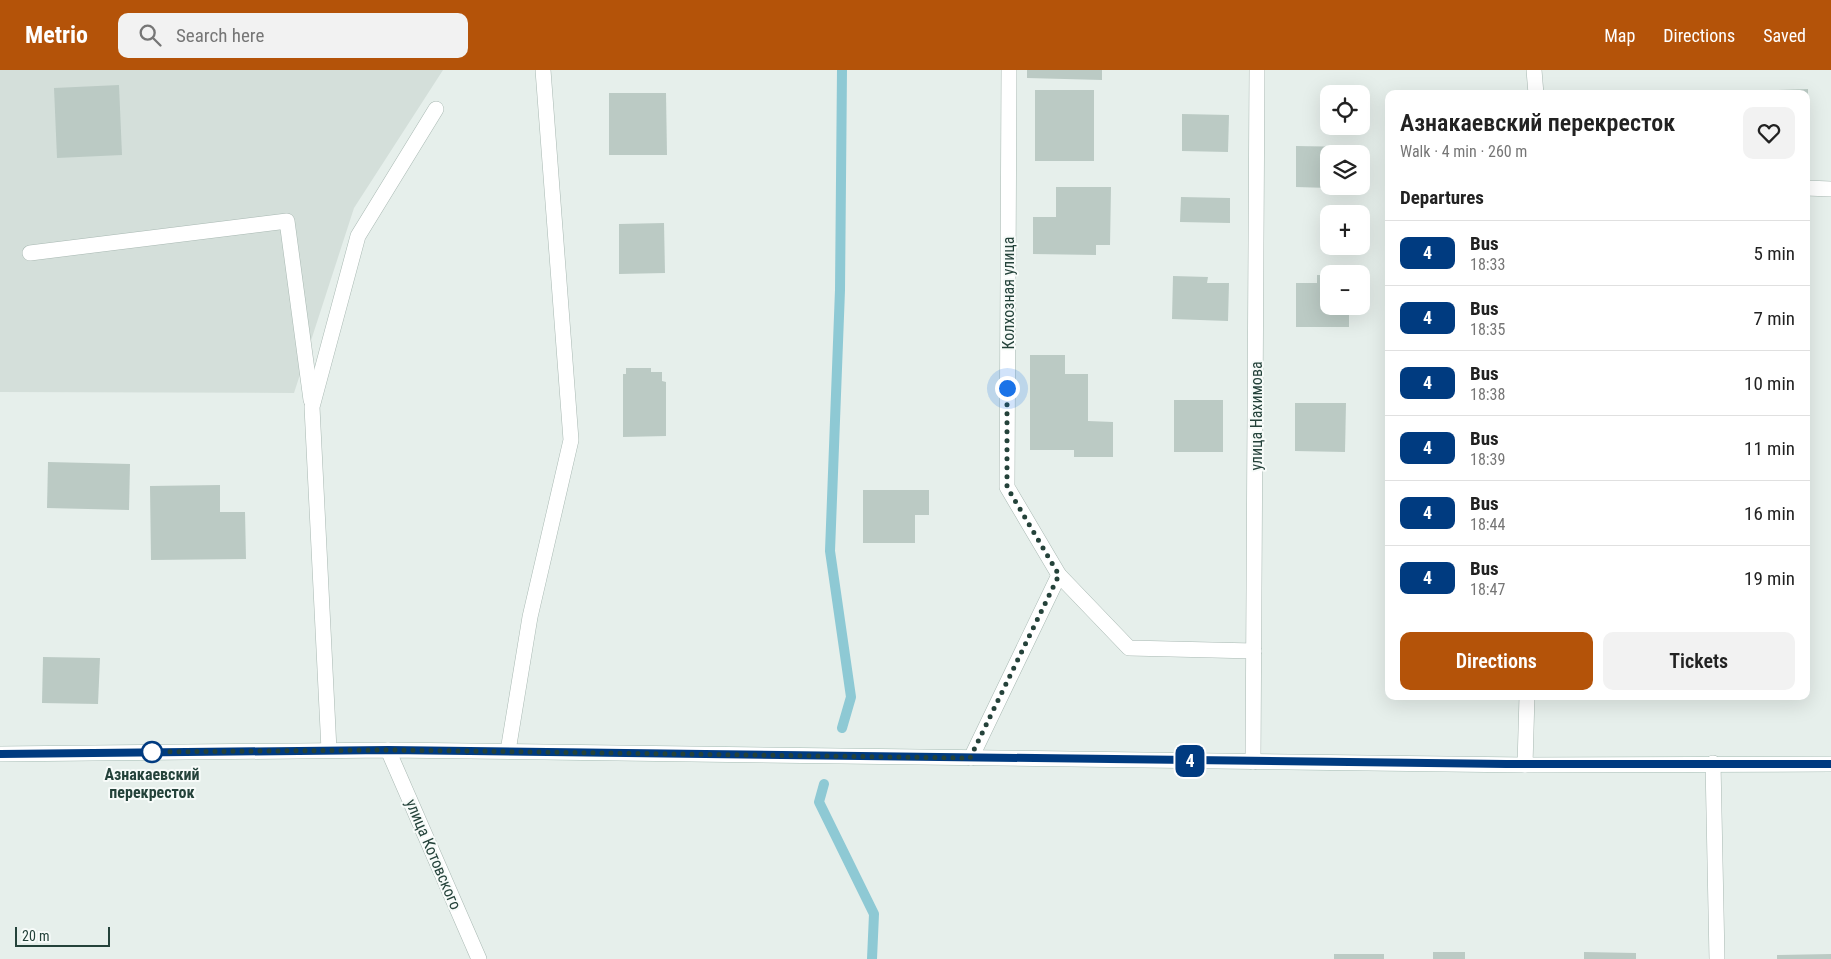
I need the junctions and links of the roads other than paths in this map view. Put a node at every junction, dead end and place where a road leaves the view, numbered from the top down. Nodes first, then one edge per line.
1 (543, 70) edge
2 (1009, 70) edge
3 (1258, 70) edge
4 (1534, 70) edge
5 (1536, 90) edge
6 (436, 109) dead end
7 (1810, 188) edge
8 (1831, 189) edge
9 (30, 253) dead end
10 (312, 407) junction
11 (1059, 575) junction
12 (1254, 651) junction
13 (1527, 700) edge
14 (329, 750) junction
15 (388, 750) junction
16 (508, 751) junction
17 (0, 754) edge
18 (970, 758) junction
19 (1253, 762) junction
20 (1713, 763) junction
21 (1831, 764) edge
22 (1525, 765) junction
23 (479, 959) edge
24 (1717, 959) edge

1 - 16 street
2 - 11 street, Колхозная улица
3 - 12 street, улица Нахимова
4 - 5 street
6 - 10 street
7 - 8 street
9 - 10 street
10 - 14 street
11 - 12 street, Колхозная улица
11 - 18 street
12 - 19 street, улица Нахимова
13 - 22 street
14 - 15 street
14 - 17 street
15 - 16 street
15 - 23 street, улица Котовского
16 - 18 street
18 - 19 street
19 - 22 street
20 - 21 street
20 - 22 street
20 - 24 street

